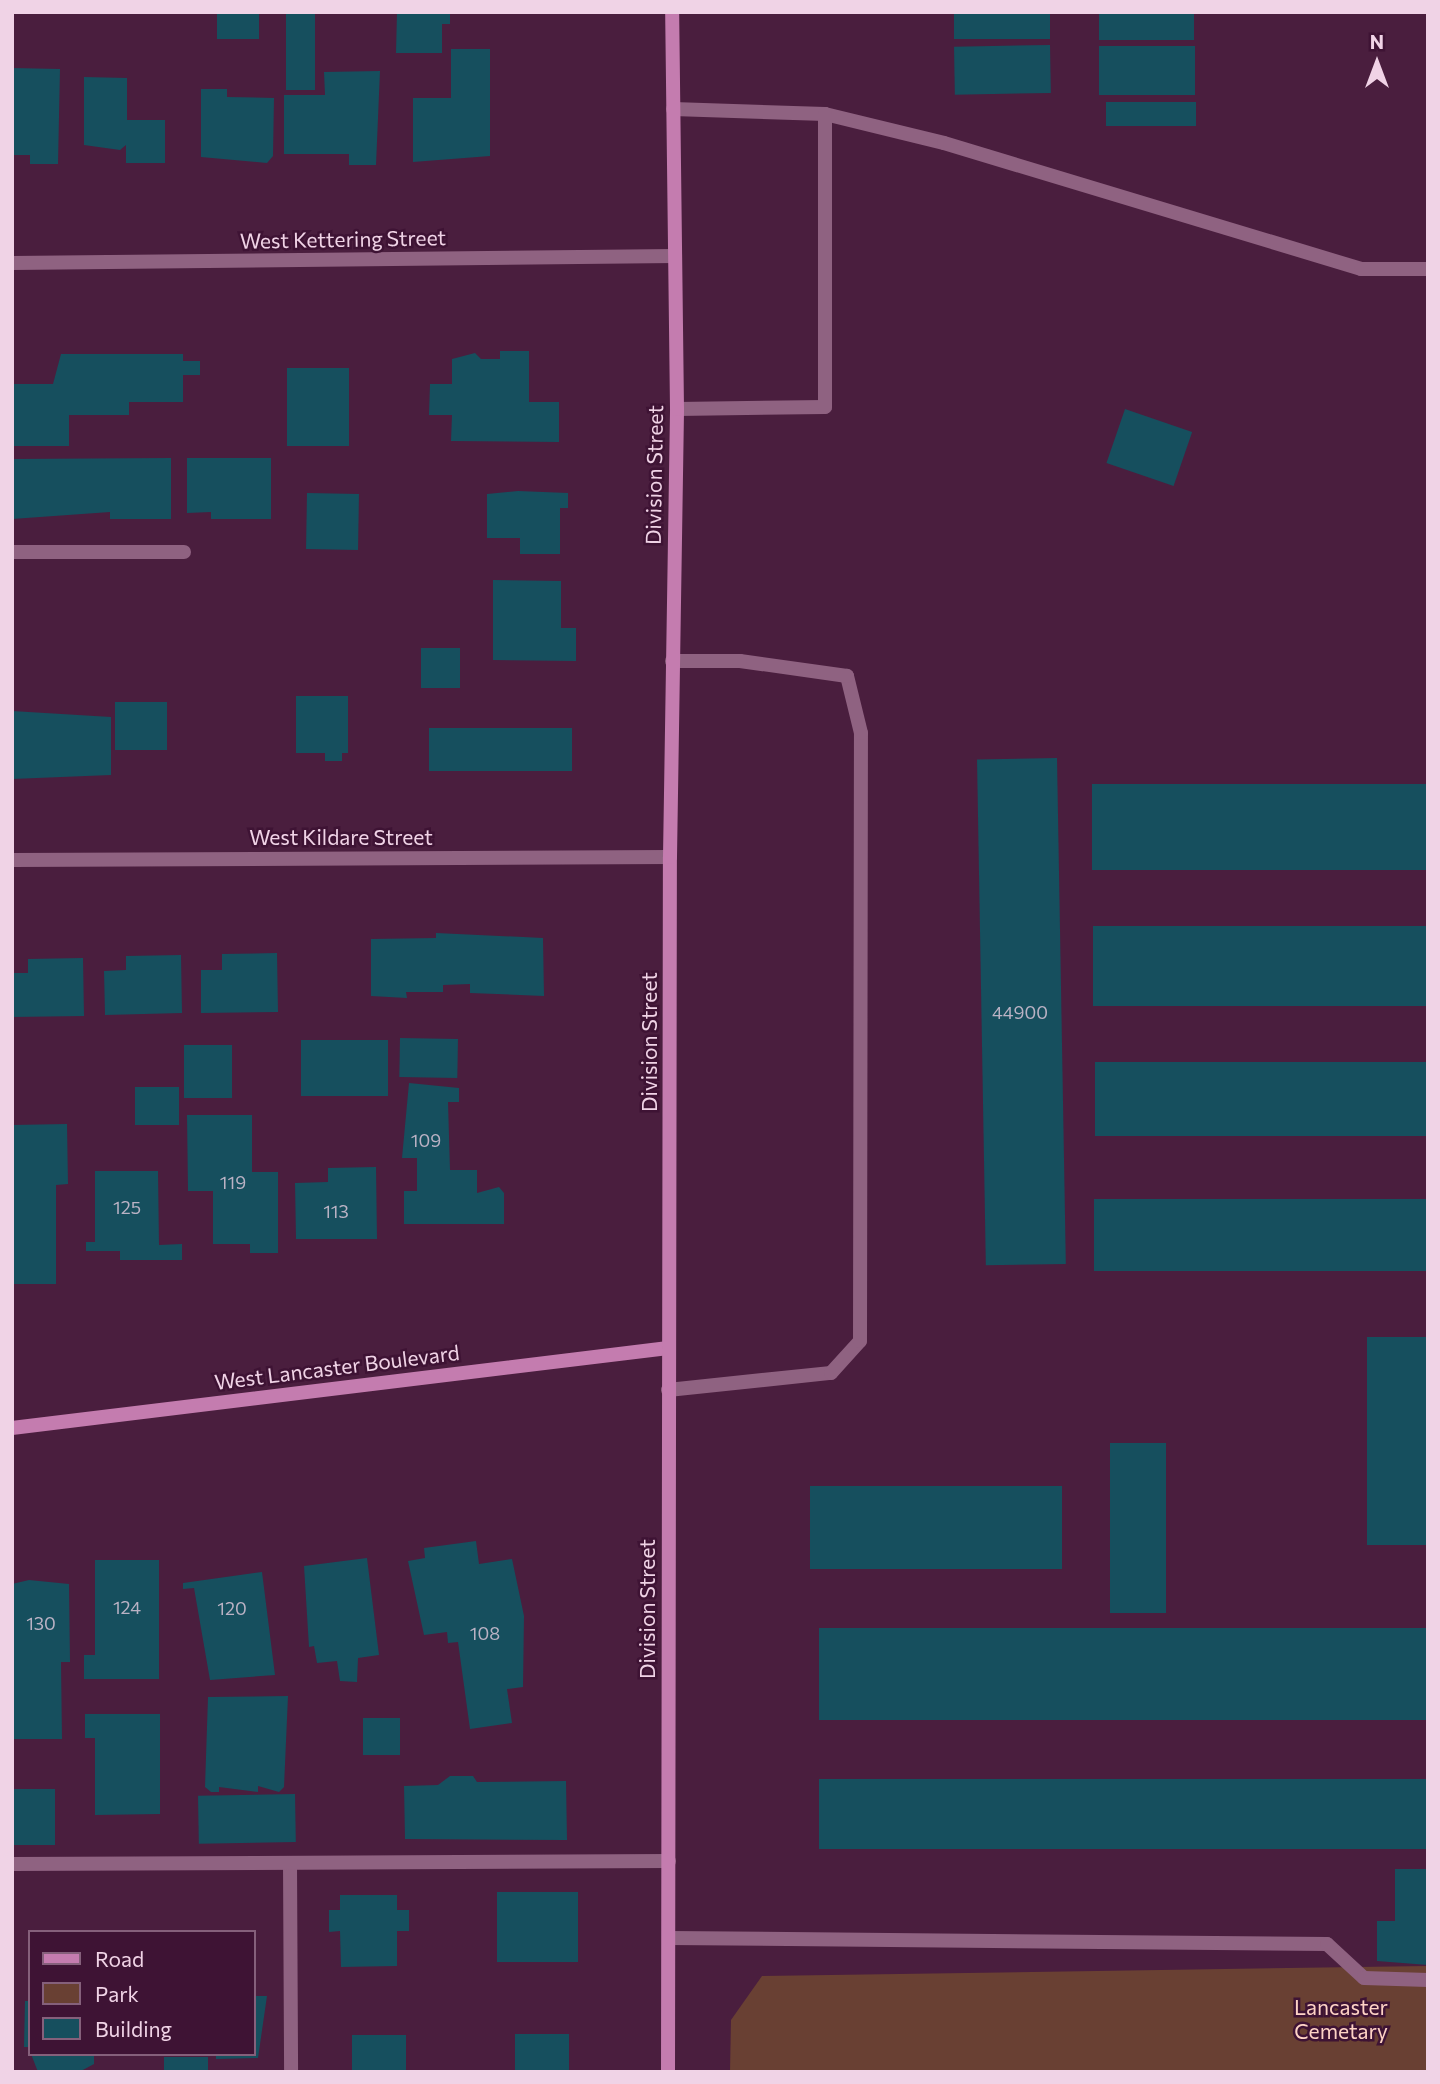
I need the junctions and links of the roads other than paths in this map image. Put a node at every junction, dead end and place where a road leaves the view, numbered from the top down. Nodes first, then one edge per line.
1 (672, 12) edge
2 (673, 109) junction
3 (825, 114) junction
4 (675, 256) junction
5 (12, 263) edge
6 (1428, 269) edge
7 (677, 409) junction
8 (12, 552) edge
9 (184, 552) dead end
10 (671, 661) junction
11 (670, 857) junction
12 (12, 860) edge
13 (668, 1348) junction
14 (668, 1390) junction
15 (12, 1428) edge
16 (668, 1861) junction
17 (290, 1863) junction
18 (12, 1864) edge
19 (669, 1938) junction
20 (1428, 1980) edge
21 (291, 2072) edge
22 (668, 2072) edge

1 - 2 main road, Division Street
2 - 3 street
2 - 4 main road, Division Street
3 - 6 street
3 - 7 street
4 - 5 street, West Kettering Street
4 - 7 main road, Division Street
7 - 10 main road, Division Street
8 - 9 street
10 - 11 main road, Division Street
10 - 14 street
11 - 12 street, West Kildare Street
11 - 13 main road, Division Street
13 - 14 main road, Division Street
13 - 15 main road, West Lancaster Boulevard
14 - 16 main road, Division Street
16 - 17 street
16 - 19 main road, Division Street
17 - 18 street
17 - 21 street
19 - 20 street
19 - 22 main road, Division Street

